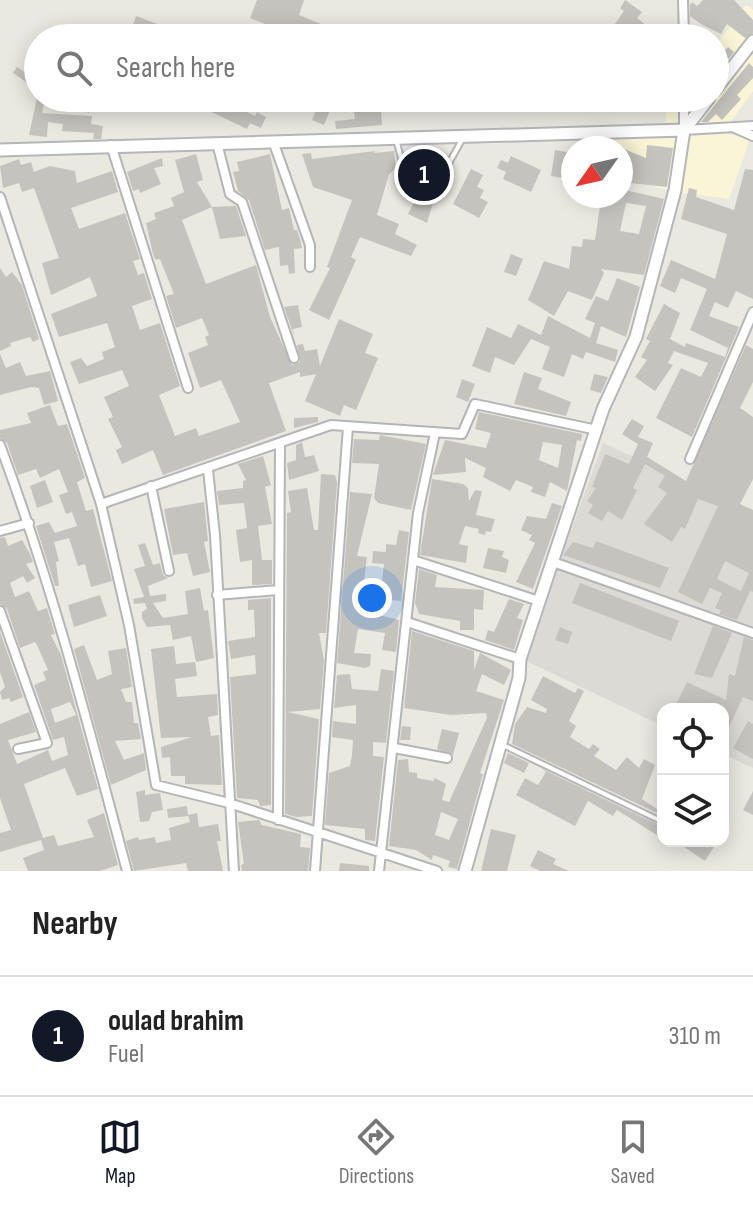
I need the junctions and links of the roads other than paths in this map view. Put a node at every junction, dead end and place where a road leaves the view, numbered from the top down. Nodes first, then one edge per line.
1 (683, 0) edge
2 (684, 24) edge
3 (753, 41) edge
4 (729, 72) edge
5 (684, 112) edge
6 (698, 112) edge
7 (753, 126) edge
8 (732, 127) junction
9 (684, 130) junction
10 (464, 135) junction
11 (753, 136) edge
12 (396, 137) junction
13 (273, 141) junction
14 (217, 143) junction
15 (111, 144) junction
16 (0, 150) edge
17 (0, 197) edge
18 (310, 267) dead end
19 (753, 312) edge
20 (294, 358) dead end
21 (188, 388) dead end
22 (348, 427) junction
23 (597, 430) junction
24 (435, 433) junction
25 (280, 443) junction
26 (0, 445) edge
27 (690, 459) dead end
28 (208, 470) junction
29 (151, 486) junction
30 (101, 504) junction
31 (29, 523) junction
32 (0, 531) edge
33 (413, 560) junction
34 (553, 562) junction
35 (169, 571) dead end
36 (279, 590) junction
37 (217, 595) junction
38 (539, 601) junction
39 (0, 611) edge
40 (407, 622) junction
41 (753, 633) edge
42 (520, 659) junction
43 (499, 743) junction
44 (394, 748) junction
45 (18, 749) dead end
46 (447, 758) dead end
47 (229, 803) junction
48 (657, 819) edge
49 (278, 820) junction
50 (318, 834) junction
51 (382, 852) junction
52 (127, 871) edge
53 (234, 871) edge
54 (315, 871) edge
55 (379, 871) edge
56 (437, 871) edge
57 (465, 871) edge

1 - 2 street
3 - 4 main road
5 - 9 street
6 - 9 main road
7 - 8 street
8 - 9 street
8 - 11 street
9 - 10 main road
9 - 23 main road
10 - 12 main road
10 - 12 lane
12 - 13 main road
13 - 14 main road
13 - 18 street
14 - 15 main road
14 - 20 street
15 - 16 main road
15 - 21 street
17 - 30 street
19 - 27 street
22 - 24 street
22 - 25 street
22 - 50 street
23 - 24 street
23 - 34 main road
24 - 33 street
25 - 28 street
25 - 36 street
26 - 31 street
28 - 29 street
28 - 37 street
29 - 30 street
29 - 35 street
30 - 47 street
31 - 32 street
31 - 52 street
33 - 38 street
33 - 40 street
34 - 38 main road
34 - 41 street
36 - 37 street
36 - 49 street
37 - 47 street
38 - 42 main road
39 - 45 street
40 - 42 street
40 - 44 street
42 - 43 main road
43 - 48 lane
43 - 57 main road
44 - 46 street
44 - 51 street
47 - 49 street
47 - 53 street
49 - 50 street
50 - 51 street
50 - 54 street
51 - 55 street
51 - 56 street

